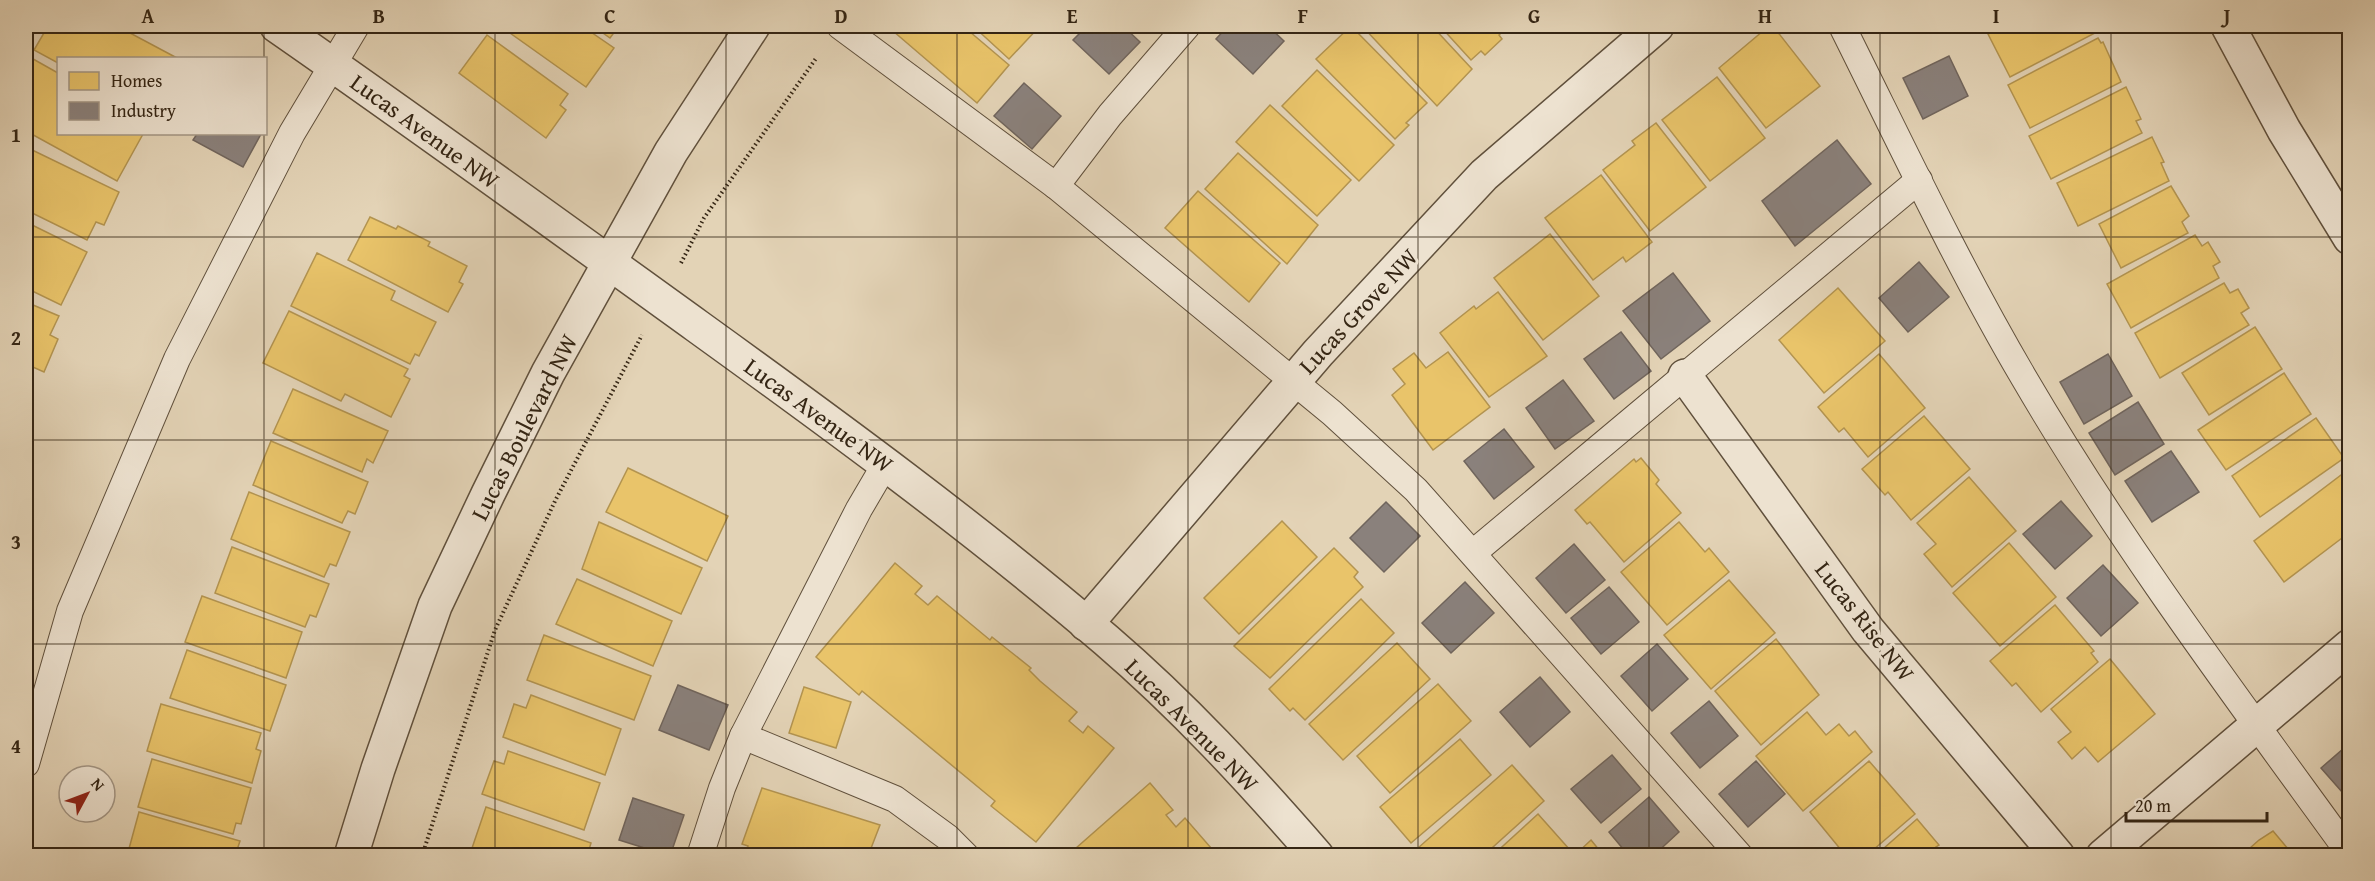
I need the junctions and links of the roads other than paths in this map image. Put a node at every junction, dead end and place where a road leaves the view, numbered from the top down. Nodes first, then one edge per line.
1 (277, 26) edge
2 (356, 26) edge
3 (753, 26) edge
4 (840, 26) edge
5 (1187, 26) edge
6 (1657, 26) edge
7 (1842, 26) edge
8 (2228, 26) edge
9 (333, 65) junction
10 (1919, 180) junction
11 (1056, 186) junction
12 (2349, 238) edge
13 (611, 264) junction
14 (1684, 376) junction
15 (1294, 381) junction
16 (886, 463) junction
17 (1473, 553) junction
18 (1086, 624) junction
19 (2349, 646) edge
20 (2257, 727) junction
21 (743, 736) junction
22 (26, 764) edge
23 (2349, 854) edge
24 (351, 855) edge
25 (700, 855) edge
26 (966, 855) edge
27 (1317, 855) edge
28 (1740, 855) edge
29 (2058, 855) edge
30 (2103, 855) edge

1 - 9 street, Lucas Avenue NW
2 - 9 lane
3 - 13 street, Lucas Boulevard NW
4 - 11 lane
5 - 11 lane
6 - 15 street, Lucas Grove NW
7 - 10 lane
8 - 12 street
9 - 13 street, Lucas Avenue NW
9 - 22 lane
10 - 14 lane
10 - 20 lane
11 - 15 lane
13 - 16 street, Lucas Avenue NW
13 - 24 street, Lucas Boulevard NW
14 - 17 lane
14 - 29 street, Lucas Rise NW
15 - 17 lane
15 - 18 street, Lucas Grove NW
16 - 18 street, Lucas Avenue NW
16 - 21 lane
17 - 28 lane
18 - 27 street, Lucas Avenue NW
19 - 20 street
20 - 23 lane
20 - 30 street
21 - 25 lane
21 - 26 lane

